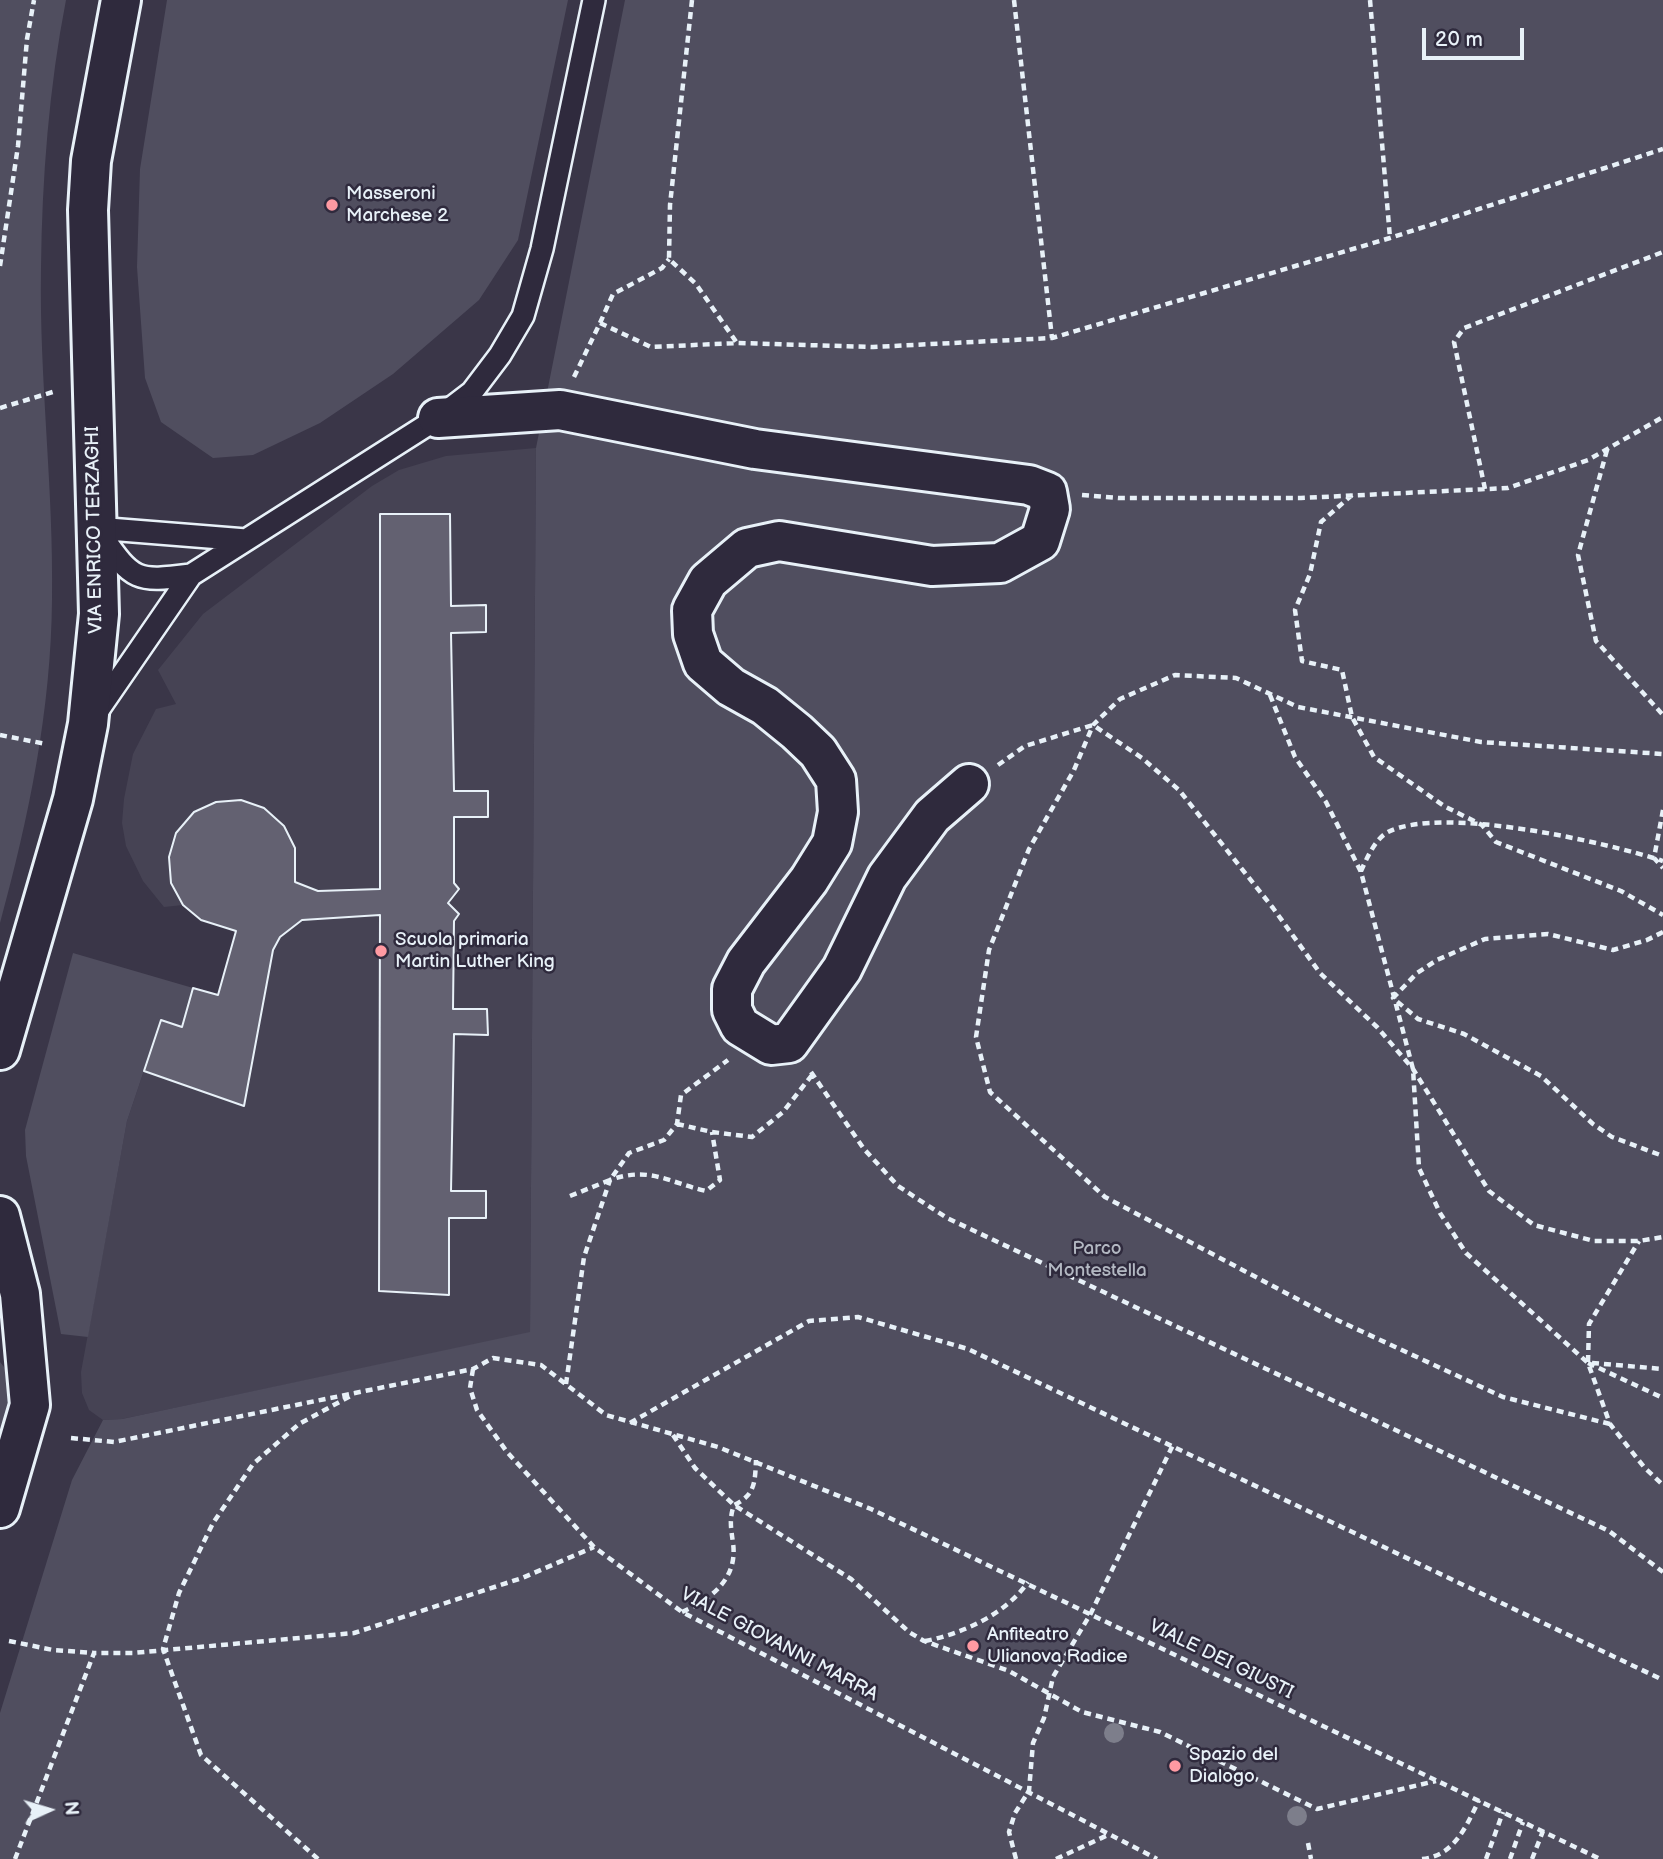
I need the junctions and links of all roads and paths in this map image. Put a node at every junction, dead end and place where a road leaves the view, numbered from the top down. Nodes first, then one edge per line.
1 (34, 0) edge
2 (121, 0) edge
3 (594, 0) edge
4 (692, 0) edge
5 (1014, 0) edge
6 (1370, 0) edge
7 (1663, 149) edge
8 (1391, 238) junction
9 (1663, 252) edge
10 (669, 259) junction
11 (0, 266) edge
12 (600, 323) junction
13 (1052, 338) junction
14 (738, 343) junction
15 (57, 391) dead end
16 (0, 408) edge
17 (560, 410) junction
18 (1663, 417) edge
19 (438, 418) junction
20 (1608, 449) junction
21 (1485, 489) junction
22 (1047, 492) junction
23 (1352, 495) junction
24 (96, 528) junction
25 (246, 540) junction
26 (191, 575) junction
27 (1270, 694) junction
28 (1663, 715) edge
29 (1352, 718) junction
30 (88, 724) junction
31 (1093, 725) junction
32 (0, 736) edge
33 (46, 744) dead end
34 (1663, 754) edge
35 (969, 784) joint
36 (1663, 810) edge
37 (1482, 825) junction
38 (1654, 858) junction
39 (1663, 861) edge
40 (1663, 869) edge
41 (1360, 872) junction
42 (1663, 915) edge
43 (1663, 932) edge
44 (1393, 998) junction
45 (740, 1026) junction
46 (0, 1050) edge
47 (1413, 1069) junction
48 (677, 1124) junction
49 (712, 1132) junction
50 (1663, 1156) edge
51 (610, 1180) junction
52 (570, 1196) dead end
53 (0, 1216) edge
54 (1663, 1237) edge
55 (1639, 1241) junction
56 (14, 1351) edge
57 (1588, 1363) junction
58 (472, 1369) junction
59 (1663, 1369) edge
60 (566, 1384) junction
61 (361, 1390) junction
62 (1663, 1398) edge
63 (629, 1423) junction
64 (1610, 1424) junction
65 (672, 1434) junction
66 (71, 1438) dead end
67 (1173, 1445) junction
68 (756, 1461) junction
69 (1663, 1485) edge
70 (734, 1505) junction
71 (0, 1508) edge
72 (594, 1547) junction
73 (1663, 1572) edge
74 (1028, 1582) junction
75 (682, 1612) junction
76 (1091, 1613) junction
77 (9, 1641) dead end
78 (924, 1641) junction
79 (163, 1649) junction
80 (94, 1653) junction
81 (1663, 1680) edge
82 (1048, 1691) junction
83 (1438, 1780) junction
84 (1029, 1791) junction
85 (1479, 1800) junction
86 (1503, 1812) junction
87 (1523, 1822) junction
88 (1543, 1831) junction
89 (1110, 1834) junction
90 (1308, 1843) dead end
91 (15, 1859) edge
92 (318, 1859) edge
93 (1016, 1859) edge
94 (1056, 1859) edge
95 (1157, 1859) edge
96 (1311, 1859) edge
97 (1422, 1859) edge
98 (1486, 1859) edge
99 (1510, 1859) edge
100 (1532, 1859) edge
101 (1600, 1859) edge

1 - 11 path
2 - 24 street, VIA ENRICO TERZAGHI
3 - 19 lane
4 - 10 path
5 - 13 path
6 - 8 path
7 - 8 path
8 - 13 path
9 - 21 path
10 - 12 path
10 - 14 path
12 - 14 path
12 - 17 path
13 - 14 path
15 - 16 path
17 - 19 street
17 - 22 street
18 - 20 path
19 - 25 lane
20 - 21 path
20 - 28 path
21 - 23 path
22 - 23 path
22 - 45 street
23 - 29 path
24 - 25 lane
24 - 26 lane
24 - 30 street, VIA ENRICO TERZAGHI
25 - 26 lane
26 - 30 lane
27 - 29 path
27 - 31 path
27 - 41 path
29 - 34 path
29 - 37 path
30 - 46 street, VIA ENRICO TERZAGHI
31 - 35 path
31 - 47 path
31 - 64 path
32 - 33 path
35 - 45 street
36 - 38 path
37 - 38 path
37 - 41 path
37 - 42 path
38 - 39 path
38 - 40 path
41 - 44 path
43 - 44 path
44 - 47 path
44 - 50 path
45 - 48 path
47 - 55 path
47 - 57 path
48 - 49 path
48 - 51 path
49 - 51 path
49 - 73 path
51 - 52 path
51 - 60 path
53 - 56 street
54 - 55 path
55 - 57 path
56 - 71 street
57 - 59 path
57 - 62 path
57 - 64 path
58 - 60 path, VIALE DEI GIUSTI
58 - 61 path, VIALE DEI GIUSTI
58 - 72 path, VIALE GIOVANNI MARRA
60 - 63 path, VIALE DEI GIUSTI
61 - 66 path, VIALE DEI GIUSTI
61 - 79 path
63 - 65 path, VIALE DEI GIUSTI
63 - 67 path
64 - 69 path
65 - 68 path, VIALE DEI GIUSTI
65 - 70 path
67 - 76 path
67 - 81 path
68 - 70 path
68 - 74 path, VIALE DEI GIUSTI
70 - 75 path
70 - 78 path
72 - 75 path, VIALE GIOVANNI MARRA
72 - 79 path
74 - 76 path, VIALE DEI GIUSTI
74 - 78 path
75 - 84 path, VIALE GIOVANNI MARRA
76 - 82 path
76 - 83 path, VIALE DEI GIUSTI
77 - 80 path
78 - 82 path
79 - 80 path
79 - 92 path
80 - 91 path
82 - 83 path
82 - 84 path
83 - 85 path, VIALE DEI GIUSTI
84 - 89 path, VIALE GIOVANNI MARRA
84 - 93 path
85 - 86 path, VIALE DEI GIUSTI
85 - 97 path
86 - 87 path, VIALE DEI GIUSTI
86 - 98 path
87 - 88 path, VIALE DEI GIUSTI
87 - 99 path
88 - 100 path
88 - 101 path, VIALE DEI GIUSTI
89 - 94 path
89 - 95 path, VIALE GIOVANNI MARRA
90 - 96 path

